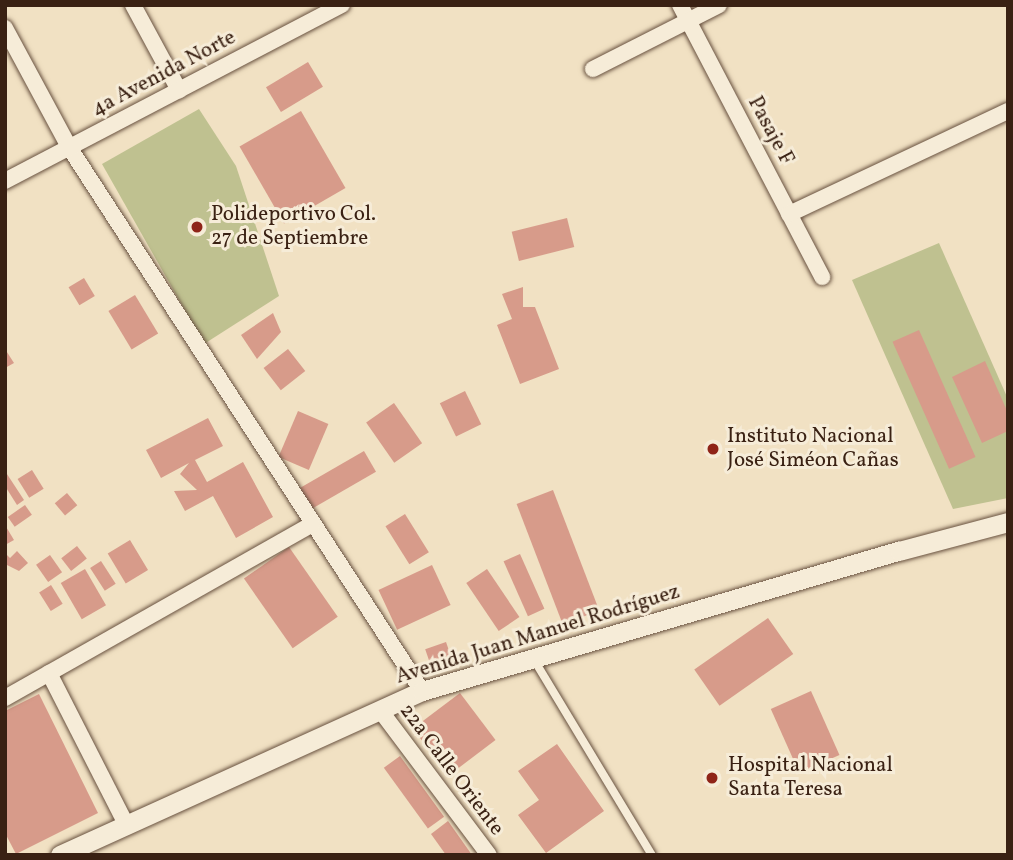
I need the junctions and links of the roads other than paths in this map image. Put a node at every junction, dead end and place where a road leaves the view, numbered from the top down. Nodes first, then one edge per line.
1 (133, 5) edge
2 (342, 5) edge
3 (680, 5) edge
4 (719, 5) edge
5 (326, 9) edge
6 (688, 21) junction
7 (5, 28) edge
8 (593, 69) dead end
9 (179, 90) junction
10 (1008, 111) edge
11 (69, 147) junction
12 (5, 181) edge
13 (789, 214) junction
14 (822, 277) dead end
15 (1008, 523) edge
16 (312, 524) junction
17 (533, 658) junction
18 (49, 673) junction
19 (422, 691) junction
20 (5, 698) edge
21 (380, 710) junction
22 (127, 825) junction
23 (60, 855) edge
24 (489, 855) edge
25 (652, 855) edge

1 - 9 street
2 - 5 street, 4a Avenida Norte
3 - 6 street, Pasaje F
4 - 6 street
5 - 9 street, 4a Avenida Norte
6 - 8 street
6 - 13 street, Pasaje F
7 - 11 street
9 - 11 street, 4a Avenida Norte
10 - 13 street
11 - 12 street, 4a Avenida Norte
11 - 16 street
13 - 14 street, Pasaje F
15 - 17 street, Avenida Juan Manuel Rodríguez
16 - 18 street
16 - 19 street
17 - 19 street, Avenida Juan Manuel Rodríguez
17 - 25 lane
18 - 20 street
18 - 22 street
19 - 21 street, Avenida Juan Manuel Rodríguez
21 - 22 street, Avenida Juan Manuel Rodríguez
21 - 24 street, 22a Calle Oriente
22 - 23 street, Avenida Juan Manuel Rodríguez

